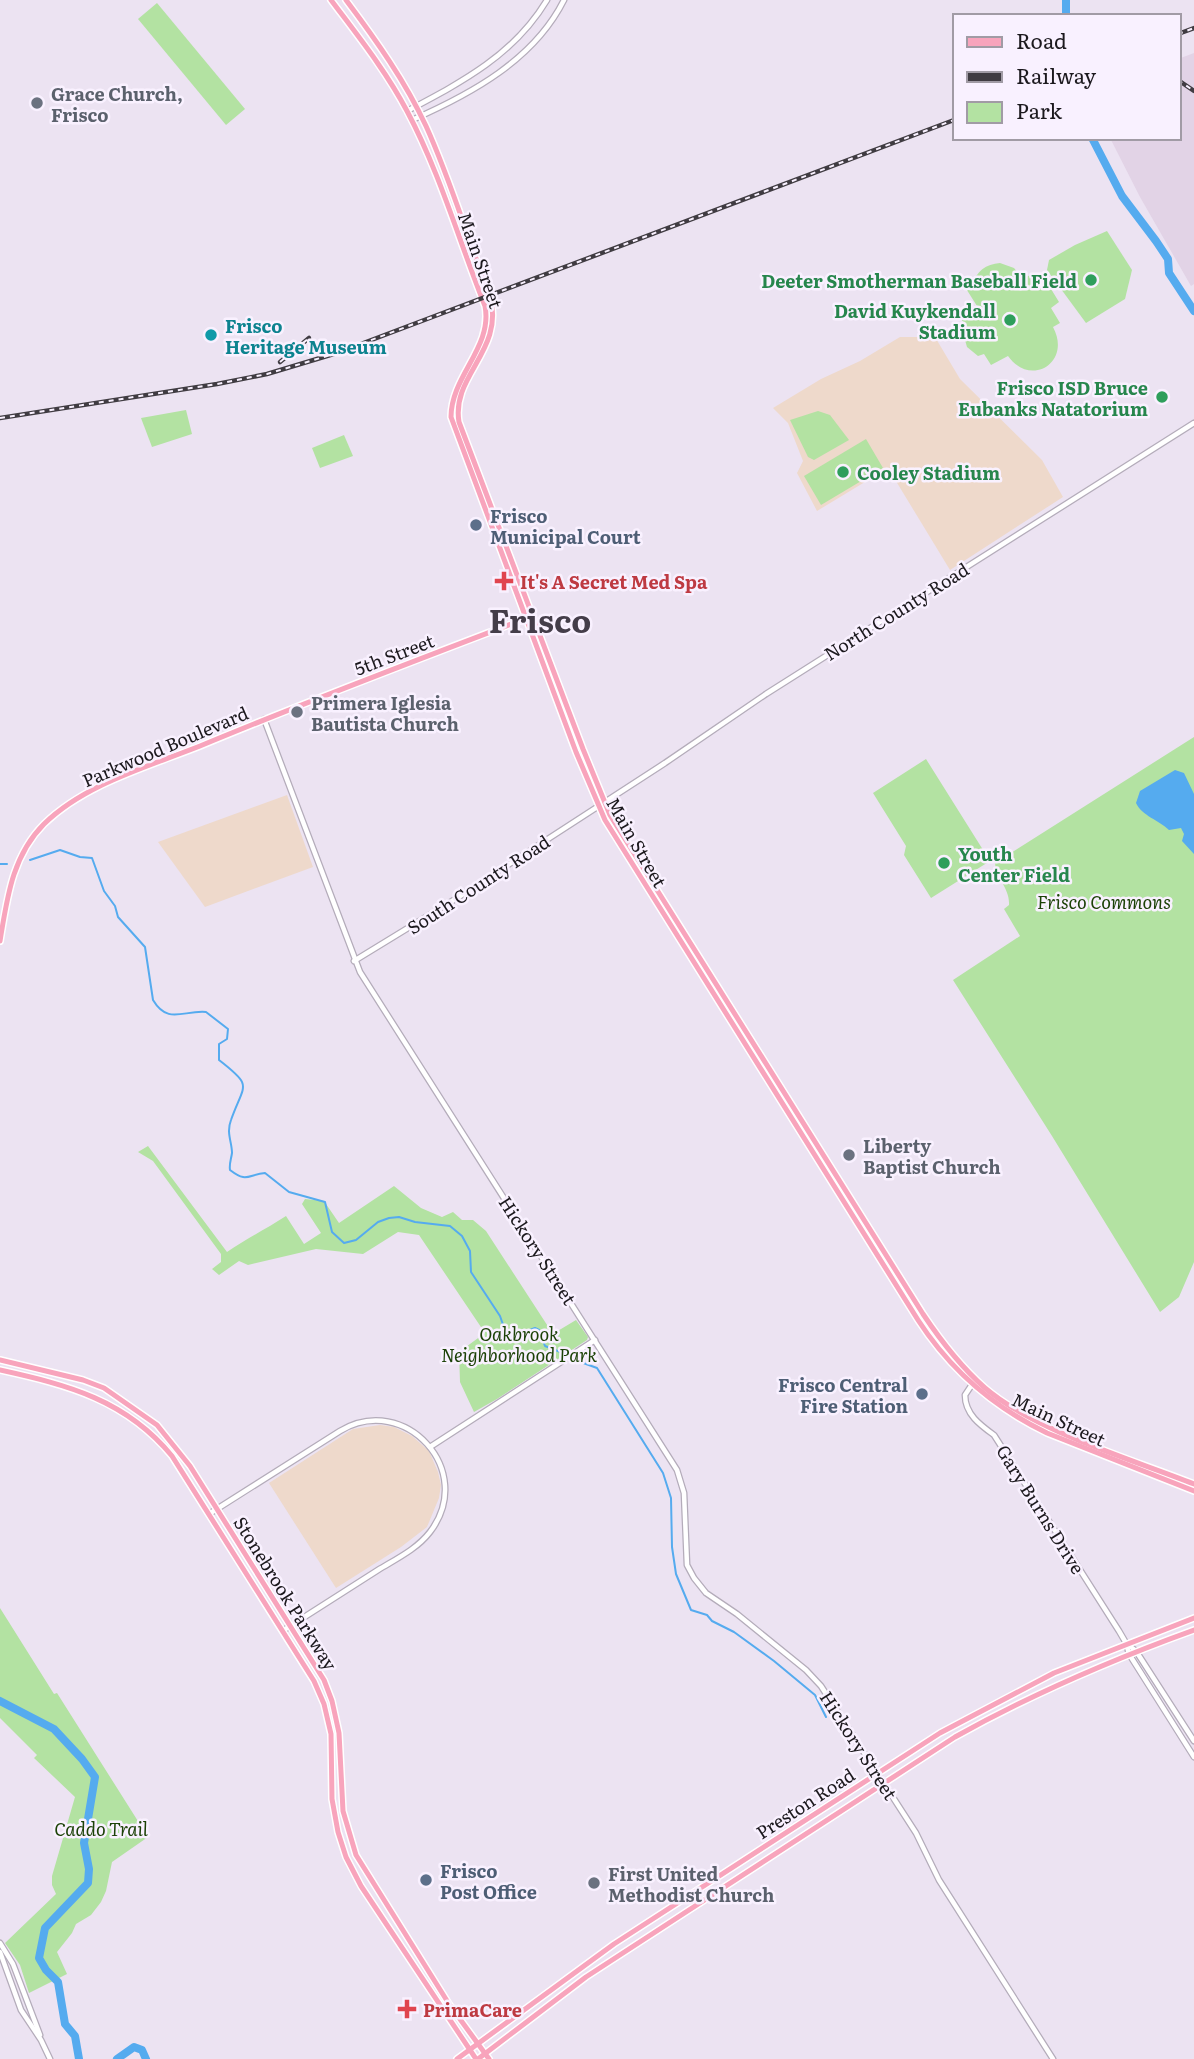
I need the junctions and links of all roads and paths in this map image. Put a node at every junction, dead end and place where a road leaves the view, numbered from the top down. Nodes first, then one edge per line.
1 (331, 0) edge
2 (346, 0) edge
3 (547, 0) edge
4 (564, 0) edge
5 (416, 106) junction
6 (407, 111) junction
7 (421, 116) junction
8 (412, 120) junction
9 (1194, 423) edge
10 (533, 616) junction
11 (526, 619) junction
12 (264, 719) junction
13 (601, 804) junction
14 (625, 846) junction
15 (631, 862) junction
16 (649, 877) junction
17 (0, 941) edge
18 (354, 961) junction
19 (719, 996) junction
20 (745, 1037) junction
21 (760, 1054) junction
22 (753, 1058) junction
23 (838, 1179) junction
24 (832, 1183) junction
25 (595, 1340) junction
26 (0, 1360) edge
27 (0, 1370) edge
28 (974, 1382) junction
29 (430, 1447) junction
30 (1194, 1483) edge
31 (1194, 1492) edge
32 (218, 1509) junction
33 (209, 1514) junction
34 (1194, 1618) edge
35 (292, 1625) junction
36 (284, 1630) junction
37 (1194, 1630) edge
38 (1126, 1643) junction
39 (1136, 1651) junction
40 (1129, 1654) junction
41 (333, 1705) junction
42 (325, 1708) junction
43 (1194, 1741) edge
44 (1194, 1757) edge
45 (878, 1773) junction
46 (884, 1782) junction
47 (404, 1933) junction
48 (396, 1938) junction
49 (0, 1943) edge
50 (0, 1952) edge
51 (428, 1970) junction
52 (419, 1975) junction
53 (43, 2043) junction
54 (478, 2043) junction
55 (470, 2050) junction
56 (487, 2056) edge
57 (50, 2059) edge
58 (457, 2059) edge
59 (477, 2059) edge
60 (1053, 2059) edge

1 - 6 main road, Main Street
2 - 5 main road, Main Street
3 - 5 street
4 - 7 street
5 - 6 street
5 - 7 main road, Main Street
6 - 8 main road, Main Street
7 - 8 street
7 - 10 main road, Main Street
8 - 11 main road, Main Street
9 - 13 street, North County Road
10 - 11 main road, 5th Street
10 - 13 main road, Main Street
11 - 12 main road, 5th Street
11 - 13 main road, Main Street
12 - 17 main road, Parkwood Boulevard
12 - 18 street, Hickory Street
13 - 14 main road, Main Street
13 - 18 street, South County Road
14 - 15 main road, Main Street
14 - 16 main road, Main Street
15 - 16 main road
15 - 19 main road, Main Street
16 - 19 main road, Main Street
18 - 25 street, Hickory Street
19 - 20 main road, Main Street
20 - 21 main road, Main Street
20 - 22 main road, Main Street
21 - 22 main road
21 - 23 main road, Main Street
22 - 24 main road, Main Street
23 - 24 main road
23 - 28 main road, Main Street
24 - 28 main road, Main Street
25 - 29 street
25 - 45 street, Hickory Street
26 - 32 main road, Stonebrook Parkway
27 - 33 main road, Stonebrook Parkway
28 - 30 main road, Main Street
28 - 31 main road, Main Street
28 - 38 street, Gary Burns Drive
29 - 32 street
29 - 35 street
32 - 33 street
32 - 35 main road, Stonebrook Parkway
33 - 36 main road, Stonebrook Parkway
34 - 38 main road, Preston Road
35 - 36 street
35 - 41 main road, Stonebrook Parkway
36 - 42 main road, Stonebrook Parkway
37 - 39 main road, Preston Road
38 - 39 street
38 - 40 street
38 - 45 main road, Preston Road
39 - 40 main road, Preston Road
39 - 43 street
40 - 44 street
40 - 46 main road, Preston Road
41 - 42 main road
41 - 47 main road, Stonebrook Parkway
42 - 48 main road, Stonebrook Parkway
45 - 46 street, Hickory Street
45 - 54 main road, Preston Road
46 - 56 main road, Preston Road
46 - 60 street, Hickory Street
47 - 48 main road
47 - 51 main road, Stonebrook Parkway
48 - 52 main road, Stonebrook Parkway
49 - 53 street
50 - 53 street
51 - 52 main road
51 - 54 main road, Stonebrook Parkway
52 - 55 main road, Stonebrook Parkway
53 - 57 street
54 - 55 main road, Preston Road
54 - 56 main road, Stonebrook Parkway
55 - 58 main road, Preston Road
55 - 59 main road, Stonebrook Parkway
56 - 59 main road, Preston Road

